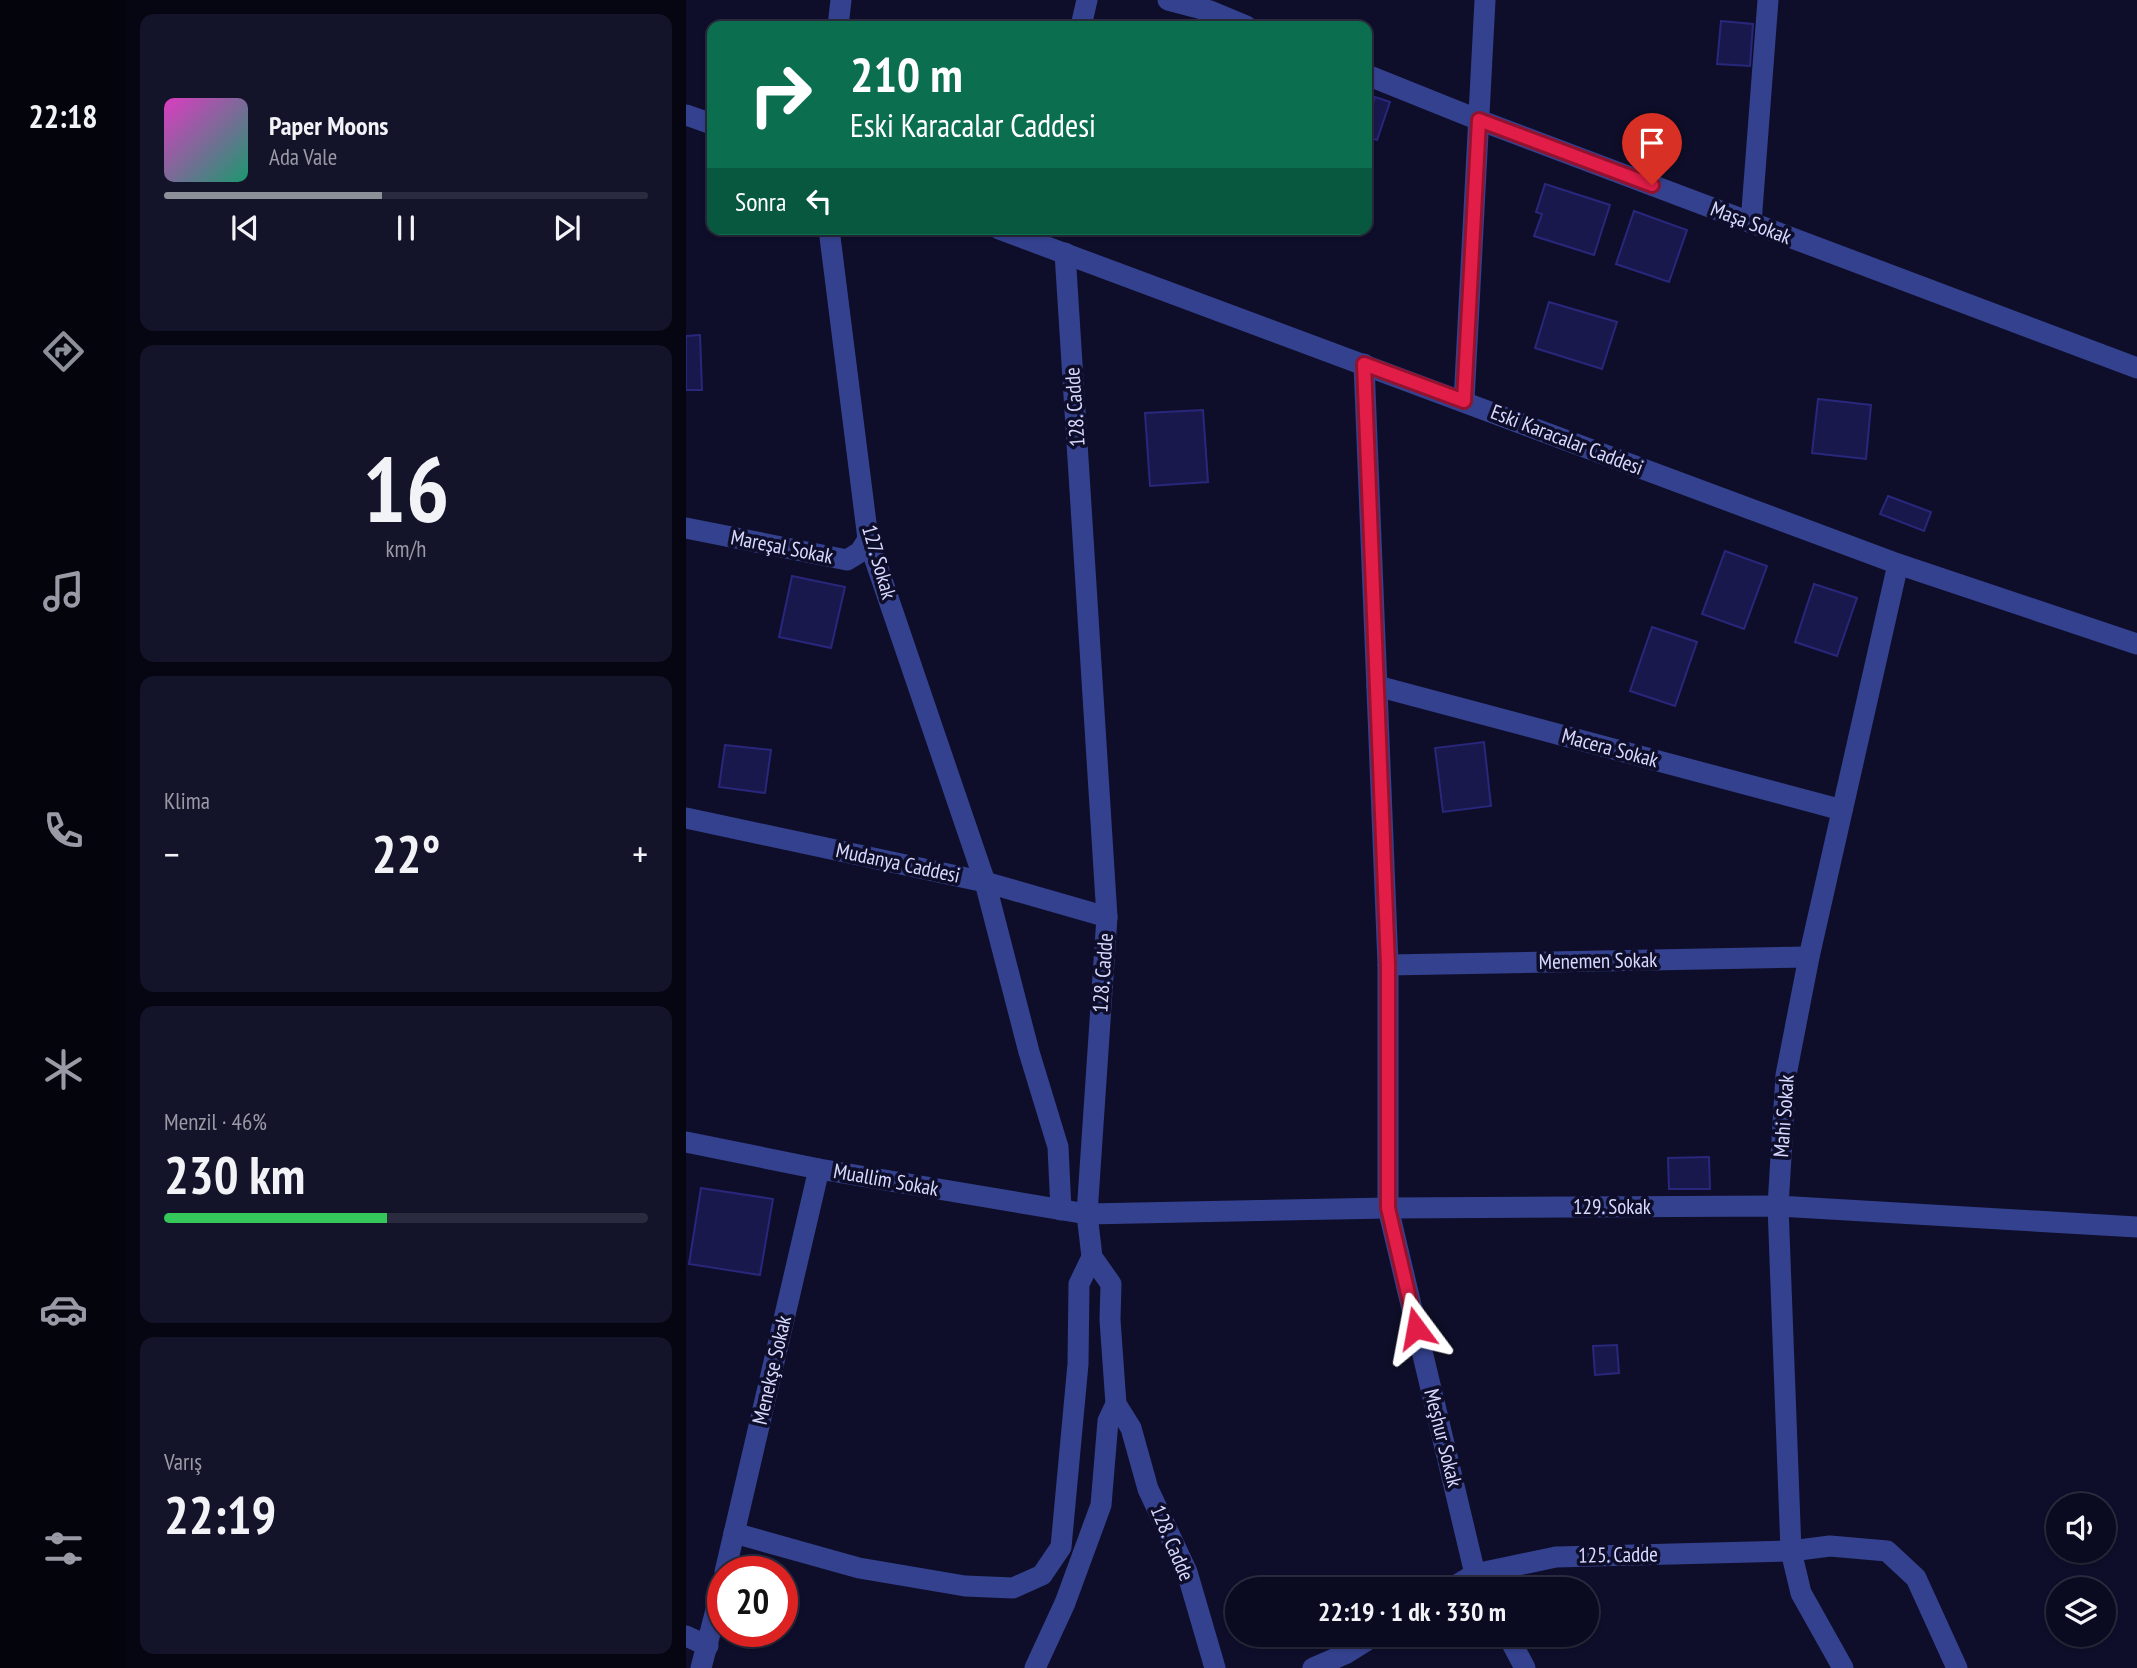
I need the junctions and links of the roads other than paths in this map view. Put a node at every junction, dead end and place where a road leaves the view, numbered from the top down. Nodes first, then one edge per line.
1 (841, 0) edge
2 (1087, 0) edge
3 (1168, 0) edge
4 (1485, 0) edge
5 (1768, 0) edge
6 (839, 21) edge
7 (1083, 21) edge
8 (1234, 21) edge
9 (1372, 77) edge
10 (686, 115) edge
11 (1479, 120) junction
12 (707, 122) edge
13 (1751, 223) junction
14 (830, 235) edge
15 (1038, 236) edge
16 (1065, 253) junction
17 (1364, 364) junction
18 (2137, 368) edge
19 (1464, 401) junction
20 (686, 528) edge
21 (868, 539) junction
22 (1898, 564) junction
23 (2137, 644) edge
24 (1377, 686) junction
25 (1842, 810) junction
26 (686, 818) edge
27 (985, 882) junction
28 (1107, 917) junction
29 (1809, 957) junction
30 (1388, 965) junction
31 (686, 1142) edge
32 (819, 1169) junction
33 (1778, 1206) junction
34 (1388, 1208) junction
35 (1061, 1210) junction
36 (1087, 1214) junction
37 (2137, 1227) edge
38 (1092, 1257) junction
39 (1116, 1404) junction
40 (734, 1533) junction
41 (1791, 1551) junction
42 (729, 1556) edge
43 (1478, 1577) edge
44 (1492, 1577) edge
45 (686, 1636) edge
46 (707, 1646) edge
47 (708, 1647) edge
48 (1356, 1647) edge
49 (1514, 1647) edge
50 (701, 1668) edge
51 (1035, 1668) edge
52 (1215, 1668) edge
53 (1313, 1668) edge
54 (1525, 1668) edge
55 (1843, 1668) edge
56 (1957, 1668) edge

1 - 6 street
2 - 7 street
3 - 8 street
4 - 11 street
5 - 13 street
9 - 11 street, Maşa Sokak
10 - 12 street
11 - 13 street, Maşa Sokak
11 - 19 street
13 - 18 street, Maşa Sokak
14 - 21 street, 127. Sokak
15 - 16 street, Eski Karacalar Caddesi
16 - 17 street, Eski Karacalar Caddesi
16 - 28 street, 128. Cadde
17 - 19 street, Eski Karacalar Caddesi
17 - 24 street, Meşhur Sokak
19 - 22 street, Eski Karacalar Caddesi
20 - 21 street, Mareşal Sokak
21 - 27 street, 127. Sokak
22 - 23 street, Eski Karacalar Caddesi
22 - 25 street, Mahi Sokak
24 - 25 street, Macera Sokak
24 - 30 street, Meşhur Sokak
25 - 29 street, Mahi Sokak
26 - 27 street, Mudanya Caddesi
27 - 28 street, Mudanya Caddesi
27 - 35 street, 127. Sokak
28 - 36 street, 128. Cadde
29 - 30 street, Menemen Sokak
29 - 33 street, Mahi Sokak
30 - 34 street, Meşhur Sokak
31 - 32 street, Muallim Sokak
32 - 35 street, Muallim Sokak
32 - 40 street, Menekşe Sokak
33 - 34 street, 129. Sokak
33 - 37 street, 129. Sokak
33 - 41 street, Mahi Sokak
34 - 36 street, 129. Sokak
34 - 43 street, Meşhur Sokak
35 - 36 street, Muallim Sokak
36 - 38 street, 128. Cadde
38 - 39 street, 128. Cadde
38 - 40 street
39 - 51 street
39 - 52 street, 128. Cadde
40 - 42 street, Menekşe Sokak
41 - 44 street, 125. Cadde
41 - 55 street, Mahi Sokak
41 - 56 street, 125. Cadde
45 - 46 street
47 - 50 street
48 - 53 street
49 - 54 street

